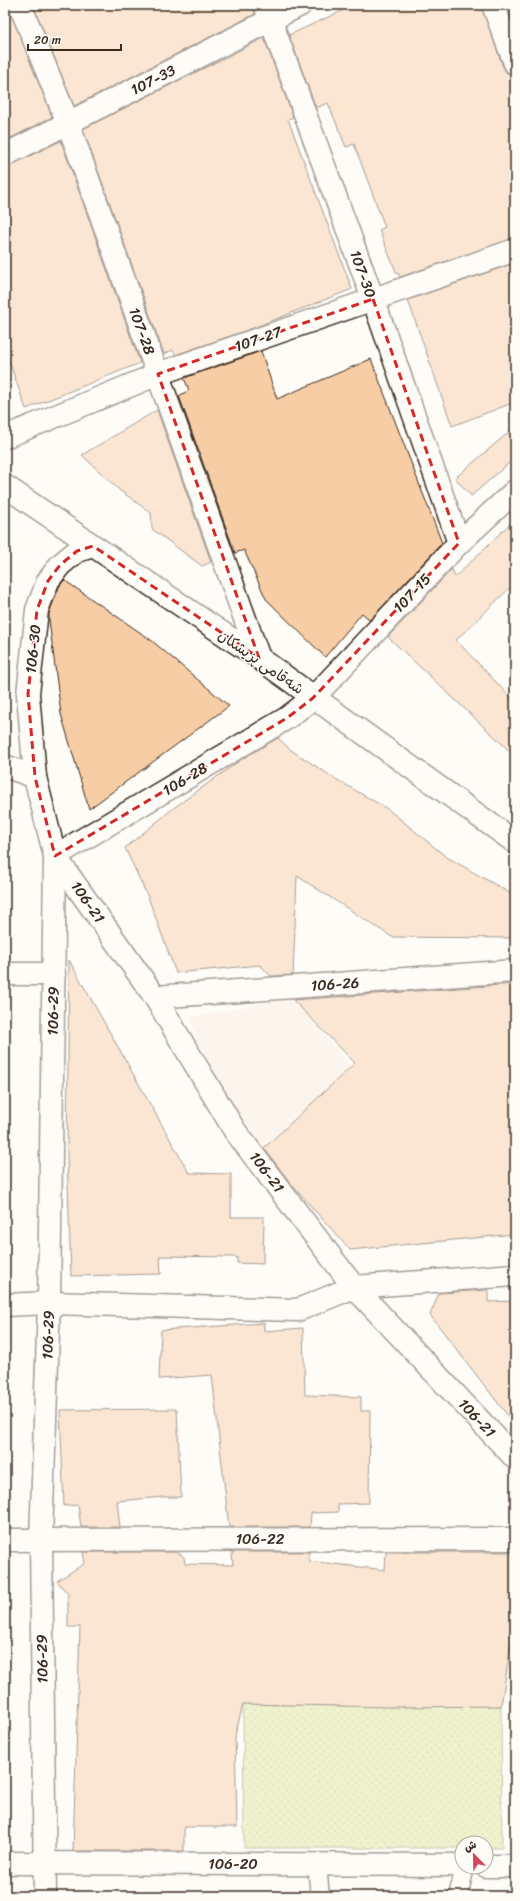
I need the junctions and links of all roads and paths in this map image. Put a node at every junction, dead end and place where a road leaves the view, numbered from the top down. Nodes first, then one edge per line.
1 (20, 5) edge
2 (300, 5) edge
3 (492, 5) edge
4 (268, 12) edge
5 (515, 63) edge
6 (68, 123) junction
7 (5, 155) edge
8 (515, 250) edge
9 (373, 299) junction
10 (158, 374) junction
11 (5, 437) edge
12 (5, 486) edge
13 (515, 491) edge
14 (460, 543) junction
15 (93, 546) junction
16 (259, 658) junction
17 (313, 698) junction
18 (5, 766) edge
19 (35, 777) junction
20 (514, 840) edge
21 (55, 856) junction
22 (515, 971) edge
23 (5, 974) edge
24 (54, 974) junction
25 (154, 997) junction
26 (515, 1275) edge
27 (354, 1287) junction
28 (49, 1303) junction
29 (5, 1305) edge
30 (515, 1458) edge
31 (515, 1539) edge
32 (5, 1540) edge
33 (41, 1540) junction
34 (5, 1863) edge
35 (45, 1863) junction
36 (317, 1865) junction
37 (454, 1865) edge
38 (494, 1866) edge
39 (515, 1866) edge
40 (463, 1875) edge
41 (45, 1896) edge
42 (320, 1896) edge
43 (458, 1896) edge

1 - 6 street, 107-28
2 - 4 street, 107-33
3 - 5 street
4 - 6 street, 107-33
4 - 9 street, 107-30
6 - 7 street, 107-33
6 - 10 street, 107-28
8 - 9 street, 107-27
9 - 10 street, 107-27
9 - 14 street, 107-30
10 - 11 street, 107-27
10 - 16 street, 107-28
12 - 15 street, شەقامی پزیشکان
13 - 14 street, 107-15
14 - 17 street, 107-15
15 - 16 street, شەقامی پزیشکان
15 - 19 street, 106-30
16 - 17 street, شەقامی پزیشکان
17 - 20 street, شەقامی پزیشکان
17 - 21 street, 106-28
18 - 19 street
19 - 21 street, 106-29
21 - 24 street, 106-29
21 - 25 street, 106-21
22 - 25 street, 106-26
23 - 24 street
24 - 28 street, 106-29
25 - 27 street, 106-21
26 - 27 street
27 - 28 street
27 - 30 street, 106-21
28 - 29 street
28 - 33 street, 106-29
31 - 33 street, 106-22
32 - 33 street, 106-22
33 - 35 street, 106-29
34 - 35 street, 106-20
35 - 36 street, 106-20
35 - 41 street, 106-29
36 - 37 street, 106-20
36 - 42 lane
38 - 39 street
40 - 43 lane

